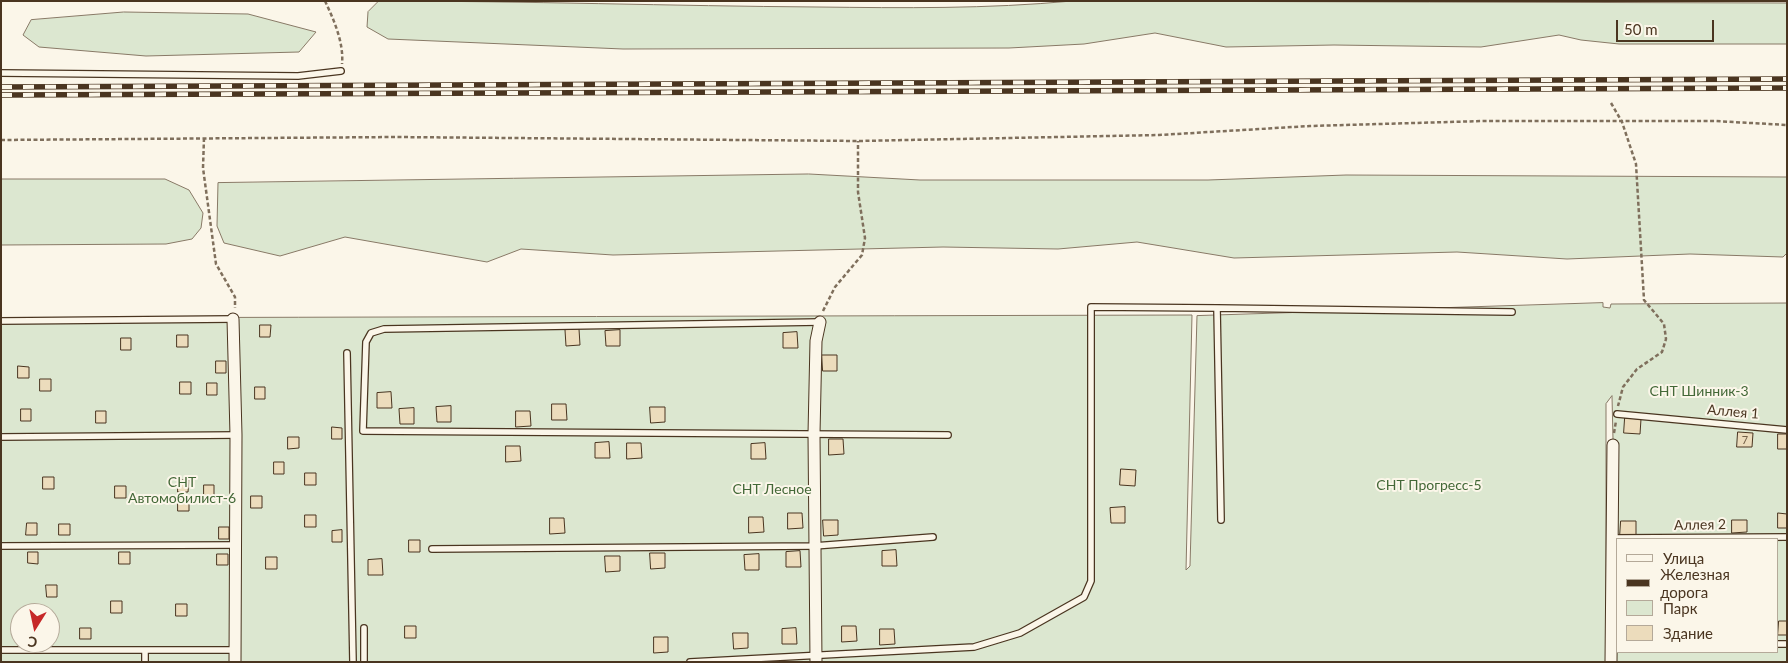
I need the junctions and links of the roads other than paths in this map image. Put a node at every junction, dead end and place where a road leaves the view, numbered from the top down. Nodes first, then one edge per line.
1 (341, 71) road end
2 (1, 72) edge
3 (1217, 308) junction
4 (1512, 312) dead end
5 (233, 319) joint
6 (1, 321) edge
7 (820, 322) joint
8 (347, 353) dead end
9 (1617, 414) road end
10 (1787, 430) edge
11 (814, 434) junction
12 (236, 435) junction
13 (948, 435) dead end
14 (1, 437) edge
15 (1613, 445) road end
16 (1221, 520) dead end
17 (933, 537) dead end
18 (1787, 537) edge
19 (1614, 538) junction
20 (235, 545) junction
21 (1, 546) edge
22 (814, 546) junction
23 (432, 549) dead end
24 (364, 628) dead end
25 (1, 650) edge
26 (145, 650) junction
27 (235, 656) edge
28 (816, 658) edge
29 (145, 662) edge
30 (353, 662) edge
31 (364, 662) edge
32 (690, 662) edge
33 (1611, 662) edge

1 - 2 lane
3 - 4 lane
3 - 16 lane
3 - 28 lane
5 - 6 lane
5 - 12 street
7 - 11 street
7 - 11 lane
8 - 30 lane
9 - 10 lane, Аллея 1
11 - 13 lane
11 - 22 street
12 - 14 lane
12 - 20 street
15 - 19 street
17 - 22 lane
18 - 19 lane, Аллея 2
19 - 33 street
20 - 21 lane
20 - 27 street
22 - 23 lane
22 - 28 street
24 - 31 lane
25 - 26 lane
26 - 27 lane
26 - 29 lane
28 - 32 lane

